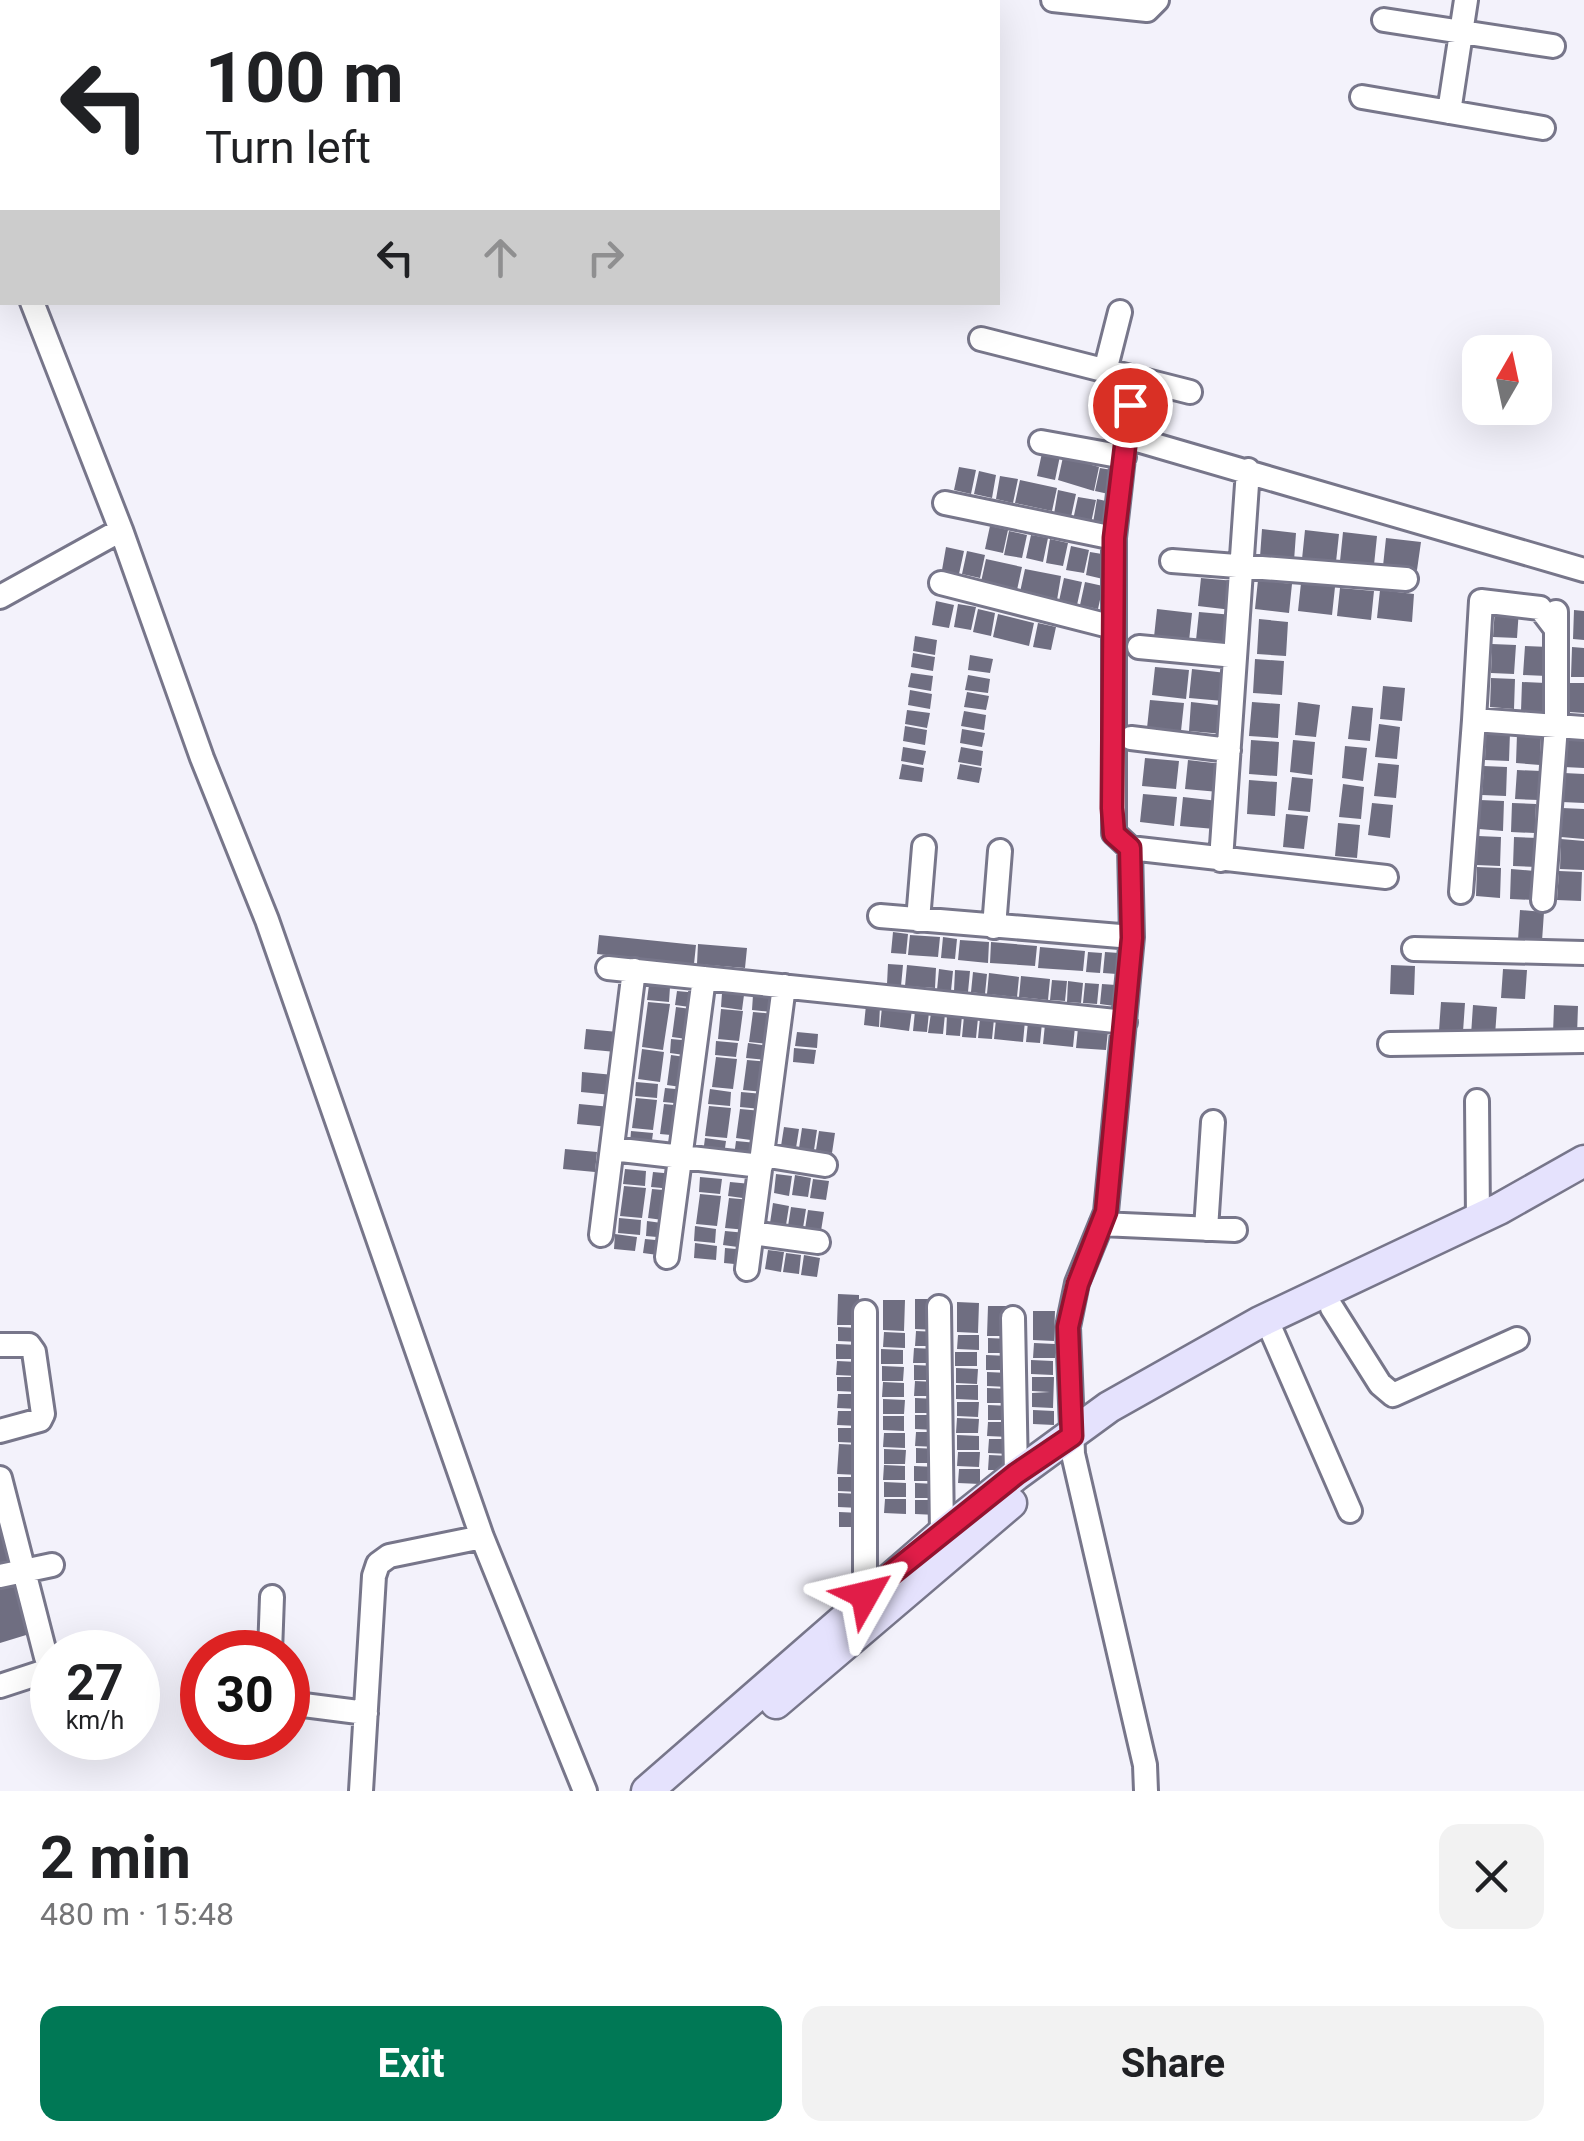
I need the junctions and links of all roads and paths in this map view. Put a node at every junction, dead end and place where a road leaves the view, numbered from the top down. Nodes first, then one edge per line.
1 (1052, 0) edge
2 (1157, 0) edge
3 (1466, 0) edge
4 (1384, 20) dead end
5 (1460, 32) junction
6 (1552, 46) dead end
7 (1362, 96) dead end
8 (1449, 112) junction
9 (1543, 128) dead end
10 (33, 305) edge
11 (1120, 312) dead end
12 (981, 340) dead end
13 (1105, 371) junction
14 (1132, 378) junction
15 (1190, 392) dead end
16 (1040, 442) dead end
17 (1126, 442) junction
18 (1248, 470) junction
19 (944, 503) dead end
20 (121, 530) junction
21 (1114, 538) junction
22 (1172, 561) dead end
23 (1242, 566) junction
24 (1584, 570) edge
25 (1406, 580) dead end
26 (941, 582) dead end
27 (0, 597) edge
28 (1112, 627) junction
29 (1139, 647) dead end
30 (1236, 656) junction
31 (1474, 720) junction
32 (1556, 726) junction
33 (1584, 728) edge
34 (1132, 738) dead end
35 (1229, 750) junction
36 (924, 847) dead end
37 (1130, 848) junction
38 (1000, 851) dead end
39 (1221, 860) junction
40 (1386, 878) dead end
41 (1461, 892) dead end
42 (1543, 900) dead end
43 (880, 916) dead end
44 (918, 920) junction
45 (994, 927) junction
46 (1132, 938) junction
47 (1414, 949) dead end
48 (1584, 953) edge
49 (608, 968) dead end
50 (634, 970) junction
51 (704, 978) junction
52 (784, 986) junction
53 (1124, 1022) junction
54 (1584, 1041) edge
55 (1390, 1044) dead end
56 (1477, 1101) dead end
57 (1213, 1122) dead end
58 (612, 1148) junction
59 (680, 1156) junction
60 (762, 1161) junction
61 (1584, 1162) edge
62 (825, 1164) dead end
63 (1584, 1175) edge
64 (1478, 1220) junction
65 (1101, 1224) junction
66 (1206, 1228) junction
67 (1235, 1230) dead end
68 (752, 1233) junction
69 (601, 1236) dead end
70 (818, 1242) dead end
71 (667, 1256) dead end
72 (747, 1269) dead end
73 (939, 1307) dead end
74 (1332, 1308) junction
75 (866, 1312) dead end
76 (1013, 1318) dead end
77 (1272, 1332) junction
78 (1516, 1338) dead end
79 (0, 1346) edge
80 (0, 1431) edge
81 (1072, 1445) junction
82 (1016, 1474) junction
83 (0, 1478) edge
84 (1350, 1511) dead end
85 (942, 1534) junction
86 (482, 1537) junction
87 (52, 1565) dead end
88 (24, 1570) junction
89 (0, 1576) edge
90 (272, 1597) dead end
91 (874, 1606) junction
92 (41, 1630) edge
93 (271, 1630) edge
94 (30, 1665) edge
95 (30, 1671) edge
96 (0, 1672) edge
97 (0, 1686) edge
98 (310, 1706) edge
99 (366, 1713) junction
100 (361, 1791) edge
101 (585, 1791) edge
102 (646, 1791) edge
103 (667, 1791) edge
104 (1146, 1791) edge

1 - 2 street
3 - 5 street
4 - 5 street
5 - 6 street
5 - 8 street
7 - 8 street
8 - 9 street
10 - 20 street
11 - 13 street
12 - 13 street
13 - 14 street
14 - 15 street
14 - 17 street
16 - 17 street
17 - 18 street
17 - 21 street
18 - 23 street
18 - 24 street
19 - 21 street
20 - 27 street
20 - 86 street
21 - 28 street
22 - 23 street
23 - 25 street
23 - 30 street
26 - 28 street
28 - 37 street
29 - 30 street
30 - 35 street
31 - 32 street
31 - 32 street
31 - 41 street
32 - 33 street
32 - 42 street
34 - 35 street
35 - 39 street
36 - 44 street
37 - 39 street
37 - 46 street
38 - 45 street
39 - 40 street
43 - 44 street
44 - 45 street
45 - 46 street
46 - 53 street
47 - 48 street
49 - 50 street
50 - 51 street
50 - 58 street
51 - 52 street
51 - 59 street
52 - 53 street
52 - 60 street
53 - 65 street
54 - 55 street
56 - 64 street
57 - 66 street
58 - 59 street
58 - 69 street
59 - 60 street
59 - 71 street
60 - 62 street
60 - 68 street
61 - 64 street
63 - 74 street
64 - 81 street
65 - 66 street
65 - 81 street
66 - 67 street
68 - 70 street
68 - 72 street
73 - 85 street
74 - 77 street
74 - 78 street
75 - 91 street
76 - 82 street
77 - 81 street
77 - 84 street
79 - 80 street
81 - 82 street
81 - 91 street
81 - 104 street
82 - 85 street
83 - 88 street
85 - 91 street
86 - 99 street
86 - 101 street
87 - 88 street
88 - 89 street
88 - 92 street
90 - 93 street
91 - 102 street
91 - 103 street
94 - 96 street
95 - 97 street
98 - 99 street
99 - 100 street

